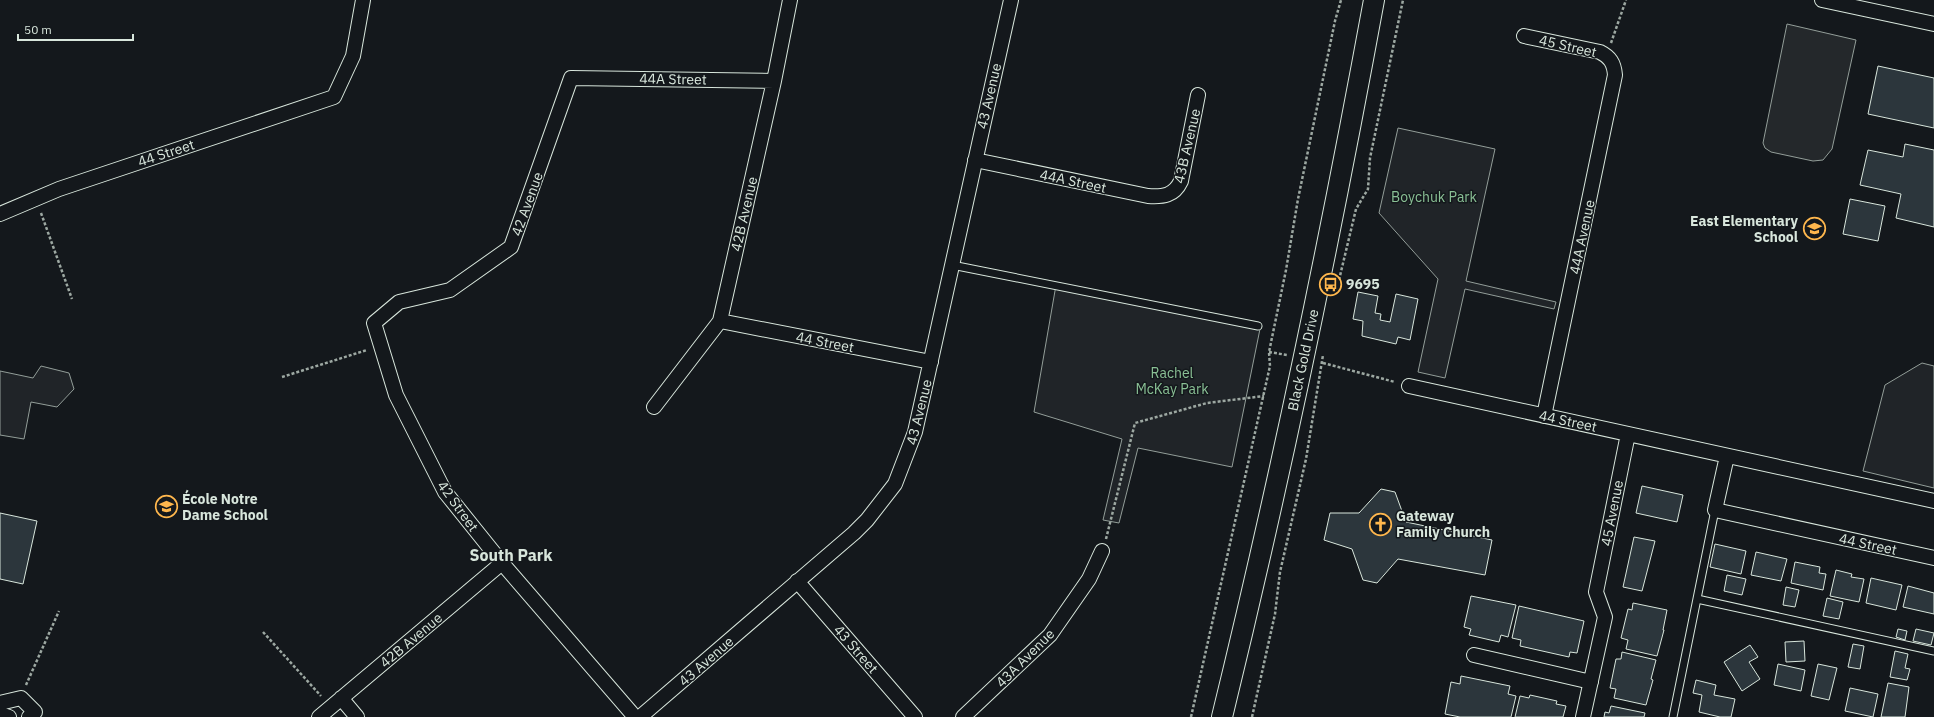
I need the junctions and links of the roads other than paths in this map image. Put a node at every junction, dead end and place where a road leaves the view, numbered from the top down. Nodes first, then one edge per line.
1 (363, 0) edge
2 (790, 0) edge
3 (1011, 0) edge
4 (1374, 0) edge
5 (1822, 0) edge
6 (1934, 24) edge
7 (1524, 36) dead end
8 (1608, 57) joint
9 (571, 78) joint
10 (774, 81) junction
11 (1198, 95) dead end
12 (975, 160) junction
13 (1171, 194) joint
14 (0, 214) edge
15 (952, 266) junction
16 (720, 321) junction
17 (374, 323) joint
18 (1258, 326) dead end
19 (931, 362) junction
20 (1409, 386) road end
21 (654, 407) dead end
22 (1544, 416) junction
23 (1628, 434) junction
24 (1727, 456) junction
25 (1934, 501) edge
26 (1715, 510) junction
27 (1102, 551) road end
28 (1934, 558) edge
29 (502, 563) junction
30 (797, 581) junction
31 (1697, 599) junction
32 (1934, 651) edge
33 (1474, 655) dead end
34 (1591, 682) junction
35 (0, 703) edge
36 (336, 703) junction
37 (0, 714) edge
38 (9, 717) edge
39 (29, 717) edge
40 (320, 717) edge
41 (357, 717) edge
42 (635, 717) edge
43 (640, 717) edge
44 (915, 717) edge
45 (963, 717) edge
46 (1222, 717) edge
47 (1583, 717) edge
48 (1673, 717) edge

1 - 14 street, 44 Street
2 - 10 street, 42B Avenue
3 - 12 street, 43 Avenue
4 - 46 main road, Black Gold Drive
5 - 6 street
7 - 8 street, 45 Street
8 - 22 street, 44A Avenue
9 - 10 street, 44A Street
9 - 17 street, 42 Avenue
10 - 16 street, 42B Avenue
11 - 13 street, 43B Avenue
12 - 13 street, 44A Street
12 - 15 street, 43 Avenue
15 - 18 lane
15 - 19 street, 43 Avenue
16 - 19 street, 44 Street
16 - 21 street, 42B Avenue
17 - 29 street, 42 Street
19 - 30 street, 43 Avenue
20 - 22 street, 44 Street
22 - 23 street, 44 Street
23 - 24 street, 44 Street
23 - 34 street, 45 Avenue
24 - 25 street, 44 Street
24 - 26 street
26 - 28 street, 44 Street
26 - 31 lane
27 - 45 street, 43A Avenue
29 - 36 street, 42B Avenue
29 - 42 street, 42 Street
30 - 43 street, 43 Avenue
30 - 44 street, 43 Street
31 - 32 lane
31 - 48 lane
33 - 34 street
34 - 47 street
35 - 39 street
36 - 40 street, 42B Avenue
36 - 41 street
37 - 38 street

